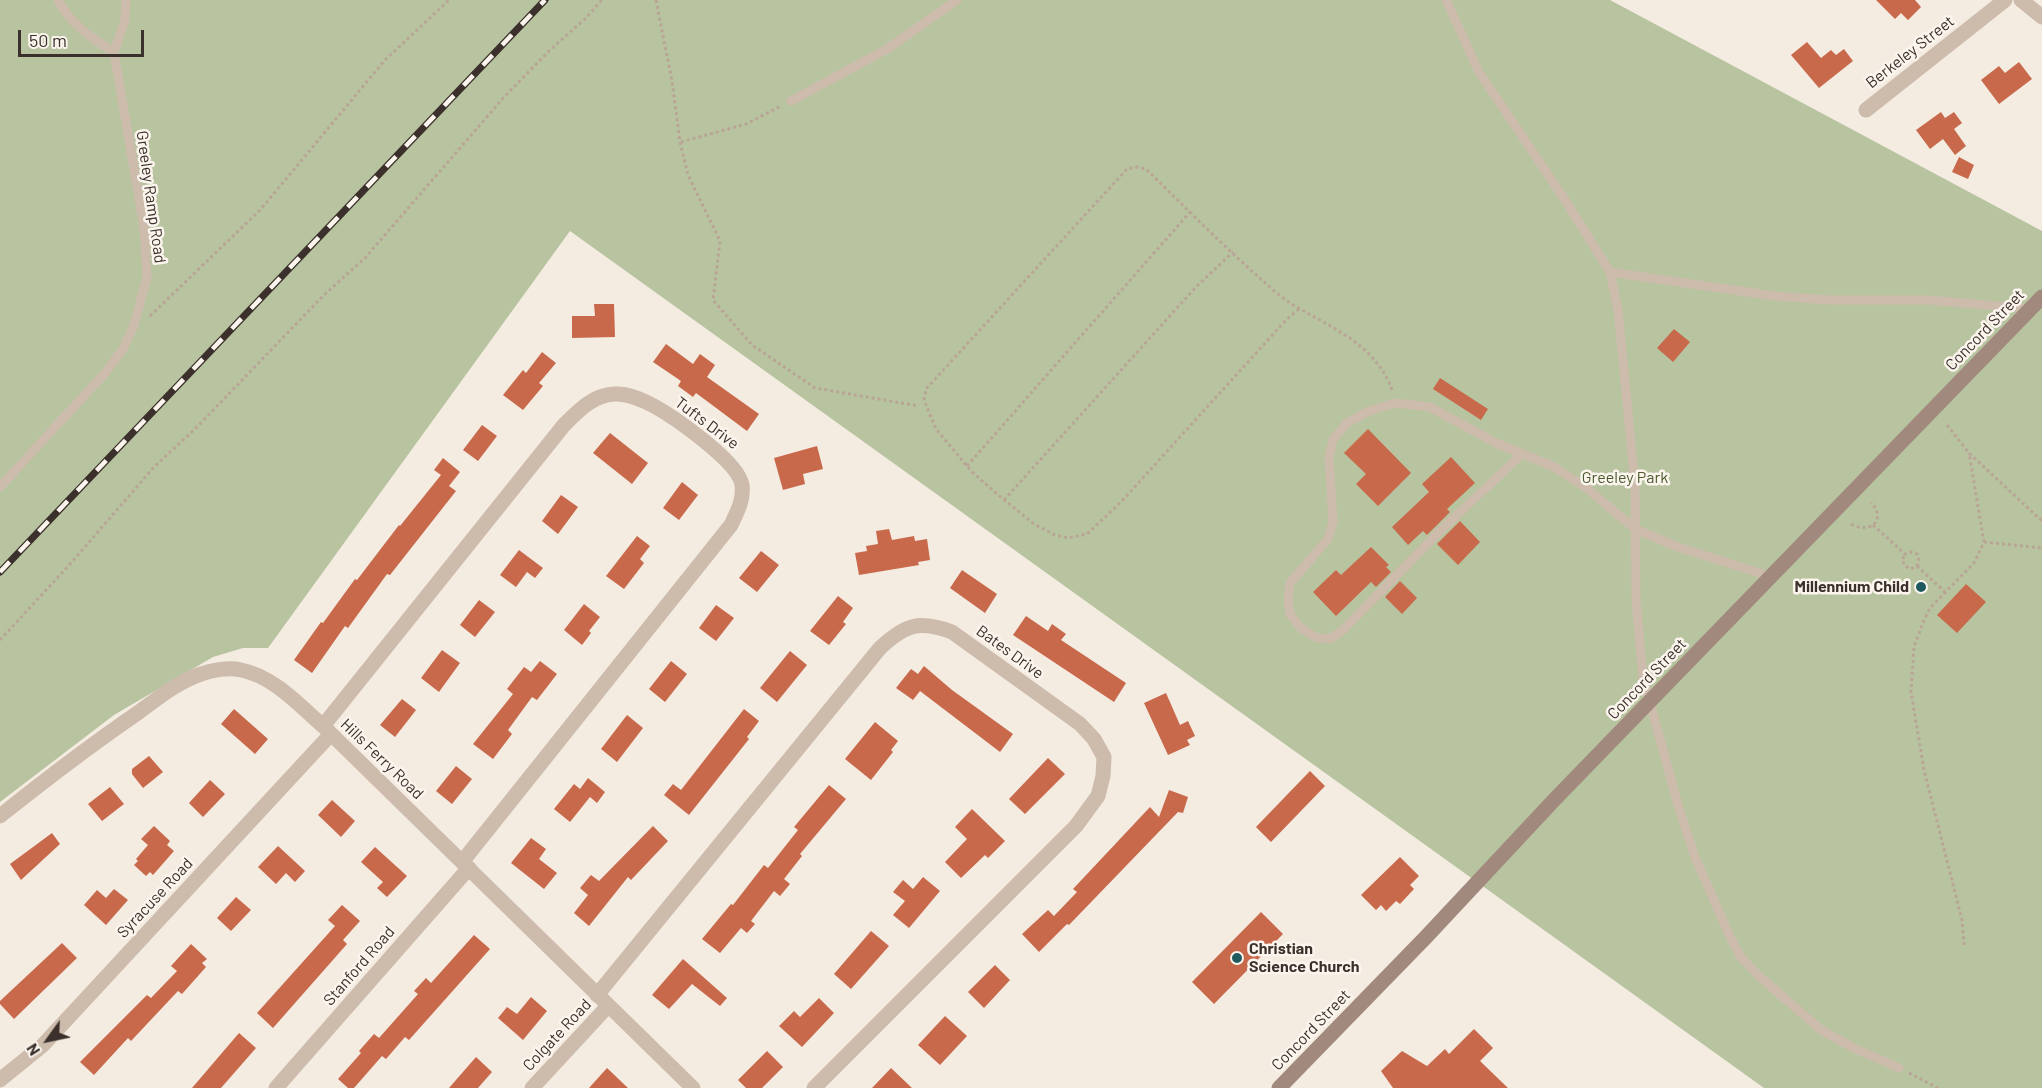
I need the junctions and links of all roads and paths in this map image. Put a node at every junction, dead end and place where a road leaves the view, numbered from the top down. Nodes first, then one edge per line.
1 (58, 0) edge
2 (126, 0) edge
3 (449, 0) edge
4 (602, 0) edge
5 (656, 0) edge
6 (957, 0) edge
7 (1446, 0) edge
8 (2005, 0) edge
9 (2021, 0) edge
10 (2042, 17) edge
11 (114, 52) junction
12 (791, 101) joint
13 (1866, 110) dead end
14 (680, 142) junction
15 (1190, 212) junction
16 (1233, 252) junction
17 (1610, 272) junction
18 (2042, 297) edge
19 (1299, 309) junction
20 (2030, 309) junction
21 (129, 335) junction
22 (1396, 403) junction
23 (919, 406) dead end
24 (1947, 425) dead end
25 (1969, 453) junction
26 (1521, 455) junction
27 (967, 466) junction
28 (0, 487) edge
29 (1004, 500) junction
30 (1871, 502) dead end
31 (2042, 521) edge
32 (1851, 524) dead end
33 (1873, 525) junction
34 (1635, 529) junction
35 (1984, 542) junction
36 (2042, 548) edge
37 (1905, 554) junction
38 (1917, 566) junction
39 (1772, 577) junction
40 (1945, 592) junction
41 (0, 640) edge
42 (1649, 704) junction
43 (327, 730) junction
44 (0, 816) edge
45 (466, 865) junction
46 (1964, 945) dead end
47 (603, 1001) junction
48 (1899, 1068) joint
49 (0, 1080) edge
50 (276, 1088) edge
51 (532, 1088) edge
52 (693, 1088) edge
53 (814, 1088) edge
54 (1279, 1088) edge
55 (1938, 1088) edge

1 - 11 lane
2 - 11 lane, Greeley Ramp Road
3 - 21 path
4 - 41 path
5 - 14 path
6 - 12 lane
7 - 17 lane
8 - 13 street, Berkeley Street
9 - 10 street
11 - 21 lane, Greeley Ramp Road
12 - 14 path
14 - 23 path
15 - 16 path
15 - 27 path
15 - 27 path
16 - 19 path
16 - 29 path
17 - 20 lane
17 - 34 lane
18 - 20 main road, Concord Street
19 - 22 path
19 - 29 path
20 - 39 main road, Concord Street
21 - 28 lane, Greeley Ramp Road
22 - 26 lane
22 - 26 lane
24 - 25 path
25 - 31 path
25 - 35 path
26 - 34 lane
27 - 29 path
30 - 33 path
32 - 33 path
33 - 37 path
34 - 39 lane
34 - 42 lane
35 - 36 path
35 - 40 path
37 - 38 path
37 - 38 path
38 - 40 path
39 - 42 main road, Concord Street
40 - 46 path
42 - 48 lane
42 - 54 main road, Concord Street
43 - 44 street, Hills Ferry Road
43 - 45 street, Hills Ferry Road
43 - 45 street, Tufts Drive
43 - 49 street, Syracuse Road
45 - 47 street, Hills Ferry Road
45 - 50 street, Stanford Road
47 - 51 street, Colgate Road
47 - 52 street, Hills Ferry Road
47 - 53 street, Bates Drive
48 - 55 path

